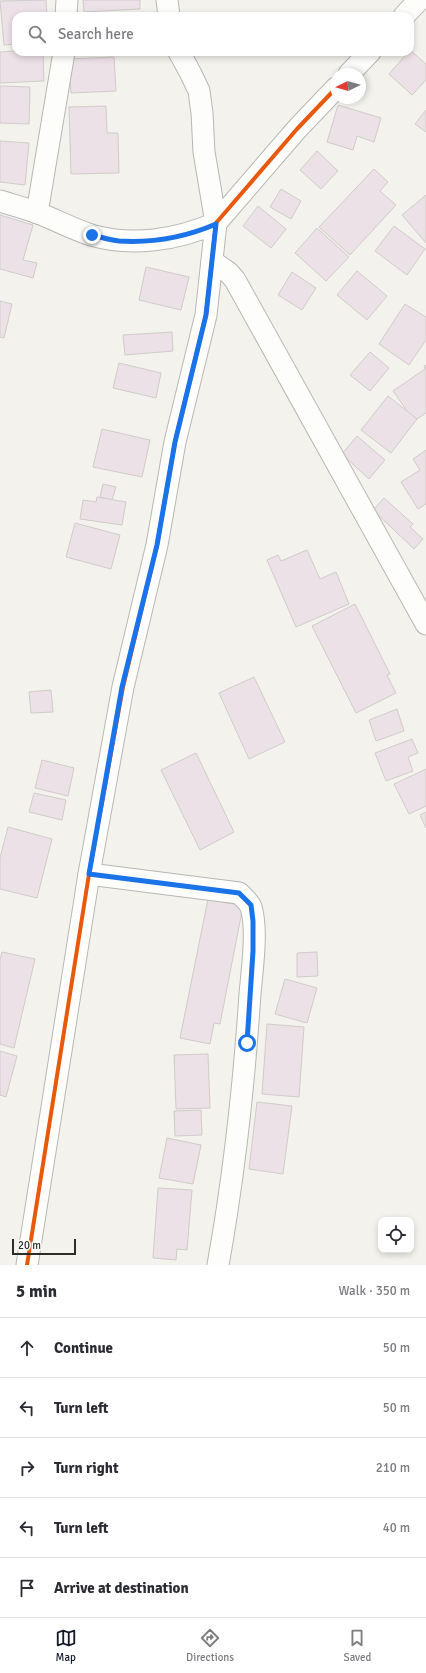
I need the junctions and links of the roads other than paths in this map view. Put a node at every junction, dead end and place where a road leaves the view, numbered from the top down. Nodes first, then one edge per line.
1 (67, 0) edge
2 (166, 0) edge
3 (419, 0) edge
4 (66, 12) edge
5 (168, 12) edge
6 (408, 12) edge
7 (63, 56) edge
8 (181, 56) edge
9 (366, 56) edge
10 (355, 68) edge
11 (330, 94) edge
12 (0, 201) edge
13 (37, 213) junction
14 (216, 224) junction
15 (212, 261) junction
16 (426, 624) edge
17 (89, 874) junction
18 (27, 1265) edge
19 (218, 1265) edge

1 - 4 street
2 - 5 street
3 - 6 street
7 - 13 street
8 - 14 street
9 - 10 street
11 - 14 street
12 - 13 street
13 - 14 street
14 - 15 street
15 - 16 street
15 - 17 street
17 - 18 street
17 - 19 street

